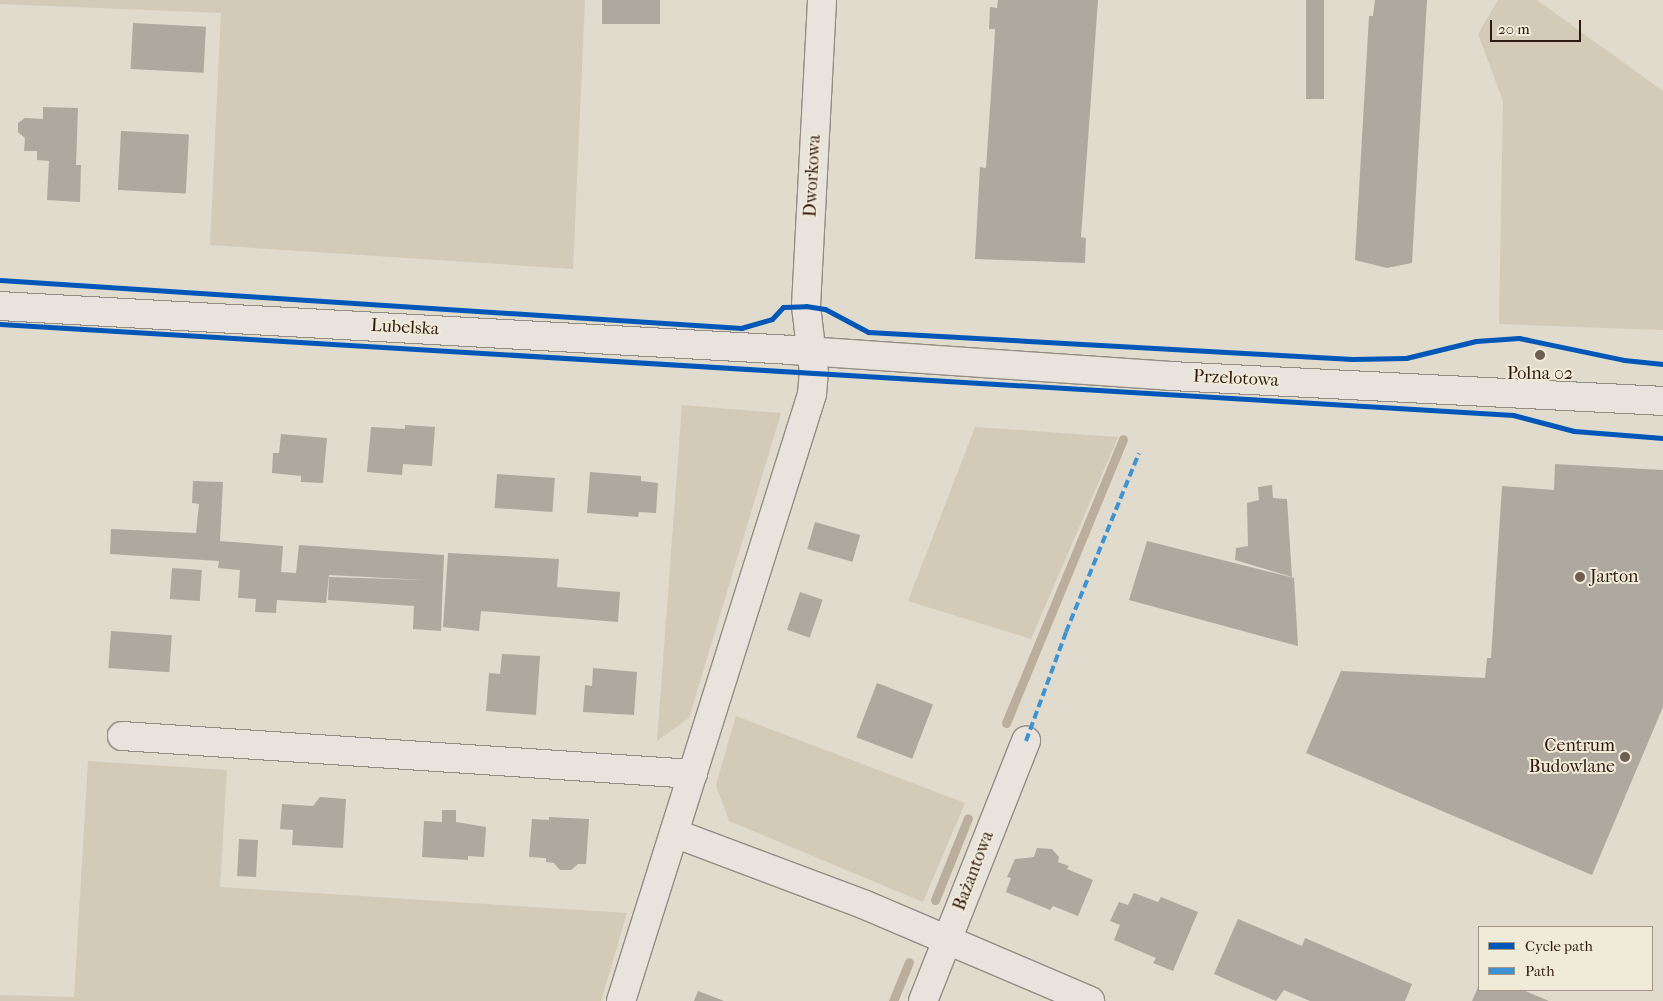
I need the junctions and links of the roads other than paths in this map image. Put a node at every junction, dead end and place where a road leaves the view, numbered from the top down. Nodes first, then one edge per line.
1 (822, 0) edge
2 (0, 306) edge
3 (809, 352) junction
4 (1663, 401) edge
5 (122, 736) dead end
6 (1026, 741) dead end
7 (693, 774) junction
8 (674, 833) junction
9 (948, 940) junction
10 (621, 1001) edge
11 (923, 1001) edge
12 (1090, 1001) edge

1 - 3 street, Dworkowa
2 - 3 street, Lubelska
3 - 4 street, Przelotowa
3 - 7 street, Dworkowa
5 - 7 street
6 - 9 street, Bażantowa
7 - 8 street, Dworkowa
8 - 9 street
8 - 10 street, Dworkowa
9 - 11 street, Bażantowa
9 - 12 street

